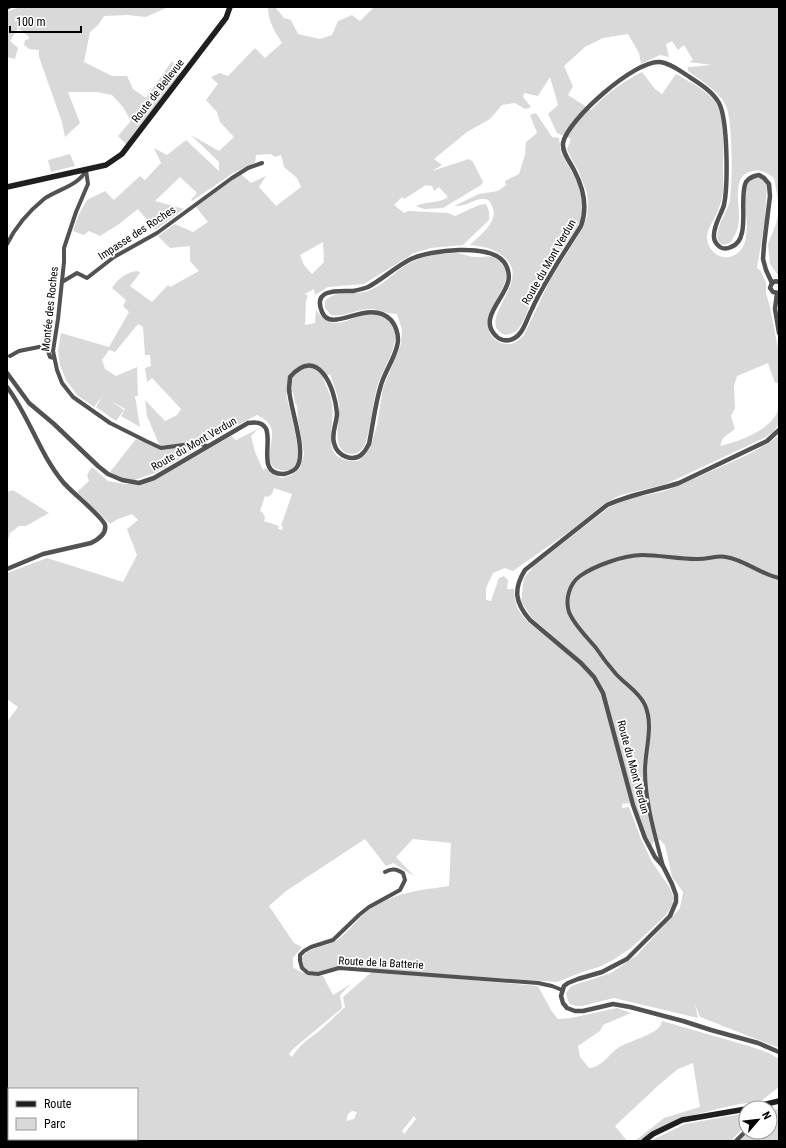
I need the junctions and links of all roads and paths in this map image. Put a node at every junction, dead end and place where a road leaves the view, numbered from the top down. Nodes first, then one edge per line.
1 (230, 7) edge
2 (262, 163) dead end
3 (86, 170) junction
4 (7, 187) edge
5 (7, 244) edge
6 (62, 282) junction
7 (779, 282) edge
8 (772, 283) junction
9 (778, 293) edge
10 (779, 333) edge
11 (10, 356) dead end
12 (54, 358) junction
13 (7, 374) edge
14 (7, 387) edge
15 (779, 430) edge
16 (207, 446) junction
17 (7, 569) edge
18 (779, 578) edge
19 (663, 866) junction
20 (385, 872) dead end
21 (562, 990) junction
22 (779, 1052) edge
23 (738, 1110) edge
24 (644, 1141) edge

1 - 3 main road, Route de Bellevue
2 - 6 street, Impasse des Roches
3 - 4 main road, Route de Bellevue
3 - 5 street
3 - 6 street, Montée des Roches
6 - 12 street, Montée des Roches
7 - 8 street
8 - 9 street
8 - 16 street, Route du Mont Verdun
9 - 10 street
11 - 12 street
12 - 16 street, Montée des Roches
13 - 16 street, Route du Mont Verdun
14 - 17 street
15 - 19 street, Route du Mont Verdun
18 - 19 street
19 - 21 street, Route du Mont Verdun
20 - 21 street, Route de la Batterie
21 - 22 street
23 - 24 main road

